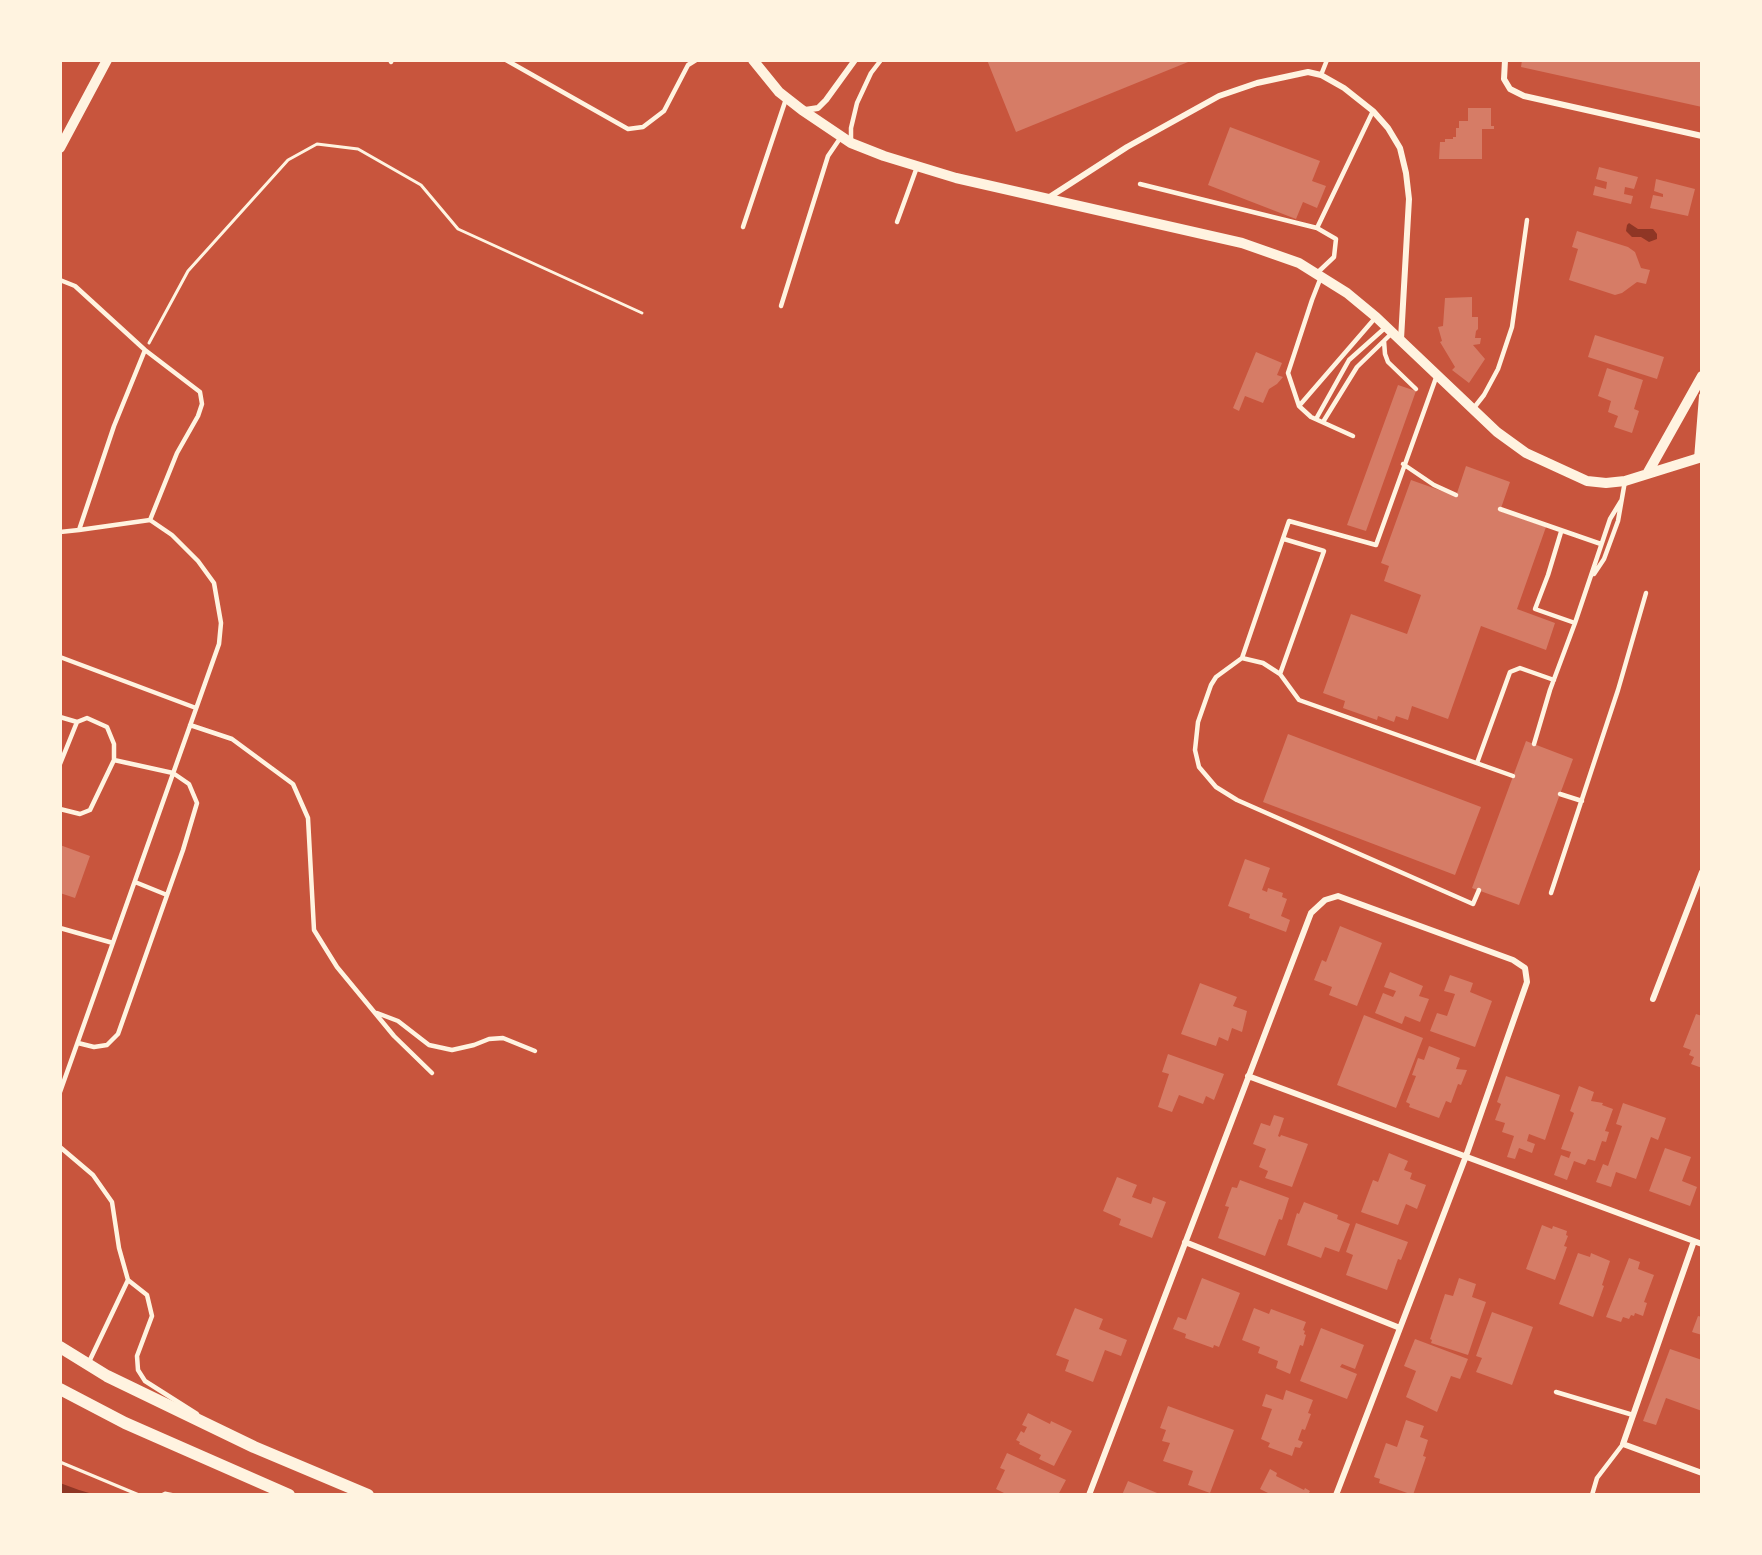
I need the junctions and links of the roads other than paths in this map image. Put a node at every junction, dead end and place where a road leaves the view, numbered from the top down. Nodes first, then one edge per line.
1 (107, 60) edge
2 (506, 60) edge
3 (696, 60) edge
4 (753, 60) edge
5 (855, 60) edge
6 (881, 60) edge
7 (1327, 60) edge
8 (1505, 60) edge
9 (1322, 75) junction
10 (786, 98) junction
11 (802, 110) junction
12 (1373, 111) junction
13 (841, 136) junction
14 (1702, 136) edge
15 (851, 143) junction
16 (60, 148) edge
17 (916, 167) junction
18 (1140, 184) dead end
19 (1048, 198) junction
20 (1527, 220) dead end
21 (897, 222) dead end
22 (743, 227) dead end
23 (1317, 228) junction
24 (1319, 276) junction
25 (60, 280) edge
26 (781, 306) dead end
27 (1376, 317) junction
28 (1391, 335) junction
29 (145, 350) junction
30 (1437, 375) junction
31 (1702, 376) edge
32 (1416, 389) dead end
33 (1702, 396) edge
34 (1299, 406) junction
35 (1473, 409) junction
36 (1316, 419) junction
37 (1323, 422) junction
38 (1353, 436) dead end
39 (1699, 458) edge
40 (1403, 464) junction
41 (1647, 474) junction
42 (1625, 480) junction
43 (1456, 495) dead end
44 (1621, 501) junction
45 (1500, 509) dead end
46 (150, 520) junction
47 (78, 530) junction
48 (60, 532) edge
49 (1561, 532) junction
50 (1284, 539) junction
51 (1601, 544) junction
52 (1592, 576) junction
53 (1646, 593) dead end
54 (1575, 623) junction
55 (60, 657) edge
56 (1242, 658) junction
57 (1280, 674) junction
58 (1554, 680) junction
59 (196, 708) junction
60 (60, 717) edge
61 (76, 722) junction
62 (190, 725) junction
63 (1534, 744) dead end
64 (114, 760) junction
65 (1477, 763) junction
66 (60, 764) edge
67 (173, 772) junction
68 (1513, 776) dead end
69 (1560, 794) dead end
70 (1582, 801) junction
71 (60, 809) edge
72 (1702, 872) edge
73 (135, 882) junction
74 (1479, 890) dead end
75 (1551, 893) dead end
76 (167, 895) junction
77 (60, 928) edge
78 (113, 943) junction
79 (1653, 999) dead end
80 (374, 1012) junction
81 (78, 1043) junction
82 (535, 1051) dead end
83 (432, 1073) dead end
84 (1248, 1076) junction
85 (60, 1092) edge
86 (60, 1147) edge
87 (1466, 1156) junction
88 (1694, 1241) junction
89 (1185, 1242) junction
90 (1702, 1244) edge
91 (128, 1280) junction
92 (1400, 1328) junction
93 (60, 1347) edge
94 (88, 1364) junction
95 (60, 1389) edge
96 (1556, 1392) dead end
97 (1633, 1415) junction
98 (210, 1426) junction
99 (1623, 1444) junction
100 (1702, 1473) edge
101 (289, 1495) edge
102 (368, 1495) edge
103 (1089, 1495) edge
104 (1336, 1495) edge
105 (1592, 1495) edge

1 - 16 street
2 - 3 lane
4 - 10 street
5 - 11 street
6 - 15 lane
7 - 9 lane
8 - 14 street
9 - 12 street
9 - 19 street
10 - 11 street
10 - 22 lane
11 - 13 street
12 - 23 lane
12 - 28 street
13 - 15 street
13 - 26 lane
15 - 17 street
17 - 19 street
17 - 21 lane
18 - 23 lane
19 - 24 street
20 - 35 lane
23 - 24 lane
24 - 27 street
24 - 34 lane
25 - 29 lane
27 - 28 street
27 - 34 lane
28 - 30 street
28 - 32 lane
28 - 36 lane
28 - 37 lane
29 - 46 lane
29 - 47 lane
30 - 35 street
30 - 40 lane
31 - 41 street
33 - 39 street
34 - 36 lane
35 - 42 street
36 - 37 lane
37 - 38 lane
39 - 41 street
40 - 43 lane
40 - 50 lane
41 - 42 street
42 - 44 lane
44 - 51 lane
44 - 52 lane
45 - 49 lane
46 - 47 lane
46 - 59 lane
47 - 48 lane
49 - 51 lane
49 - 54 lane
50 - 56 lane
50 - 57 lane
51 - 52 lane
52 - 54 lane
53 - 70 lane
54 - 58 lane
55 - 59 lane
56 - 57 lane
56 - 74 lane
57 - 65 lane
58 - 63 lane
58 - 65 lane
59 - 62 lane
60 - 61 lane
61 - 64 lane
61 - 66 lane
62 - 67 lane
62 - 80 lane
64 - 67 lane
64 - 71 lane
65 - 68 lane
67 - 73 lane
67 - 76 lane
69 - 70 lane
70 - 75 lane
72 - 79 street
73 - 76 lane
73 - 78 lane
76 - 81 lane
77 - 78 lane
78 - 81 lane
80 - 82 lane
80 - 83 lane
81 - 85 lane
84 - 87 street
84 - 87 street
84 - 89 street
86 - 91 lane
87 - 88 street
87 - 92 street
88 - 90 street
88 - 97 street
89 - 92 street
89 - 103 street
91 - 94 lane
91 - 98 lane
92 - 104 street
93 - 94 main road
94 - 98 main road
95 - 101 main road
96 - 97 lane
97 - 99 street
98 - 102 main road
99 - 100 street
99 - 105 lane

